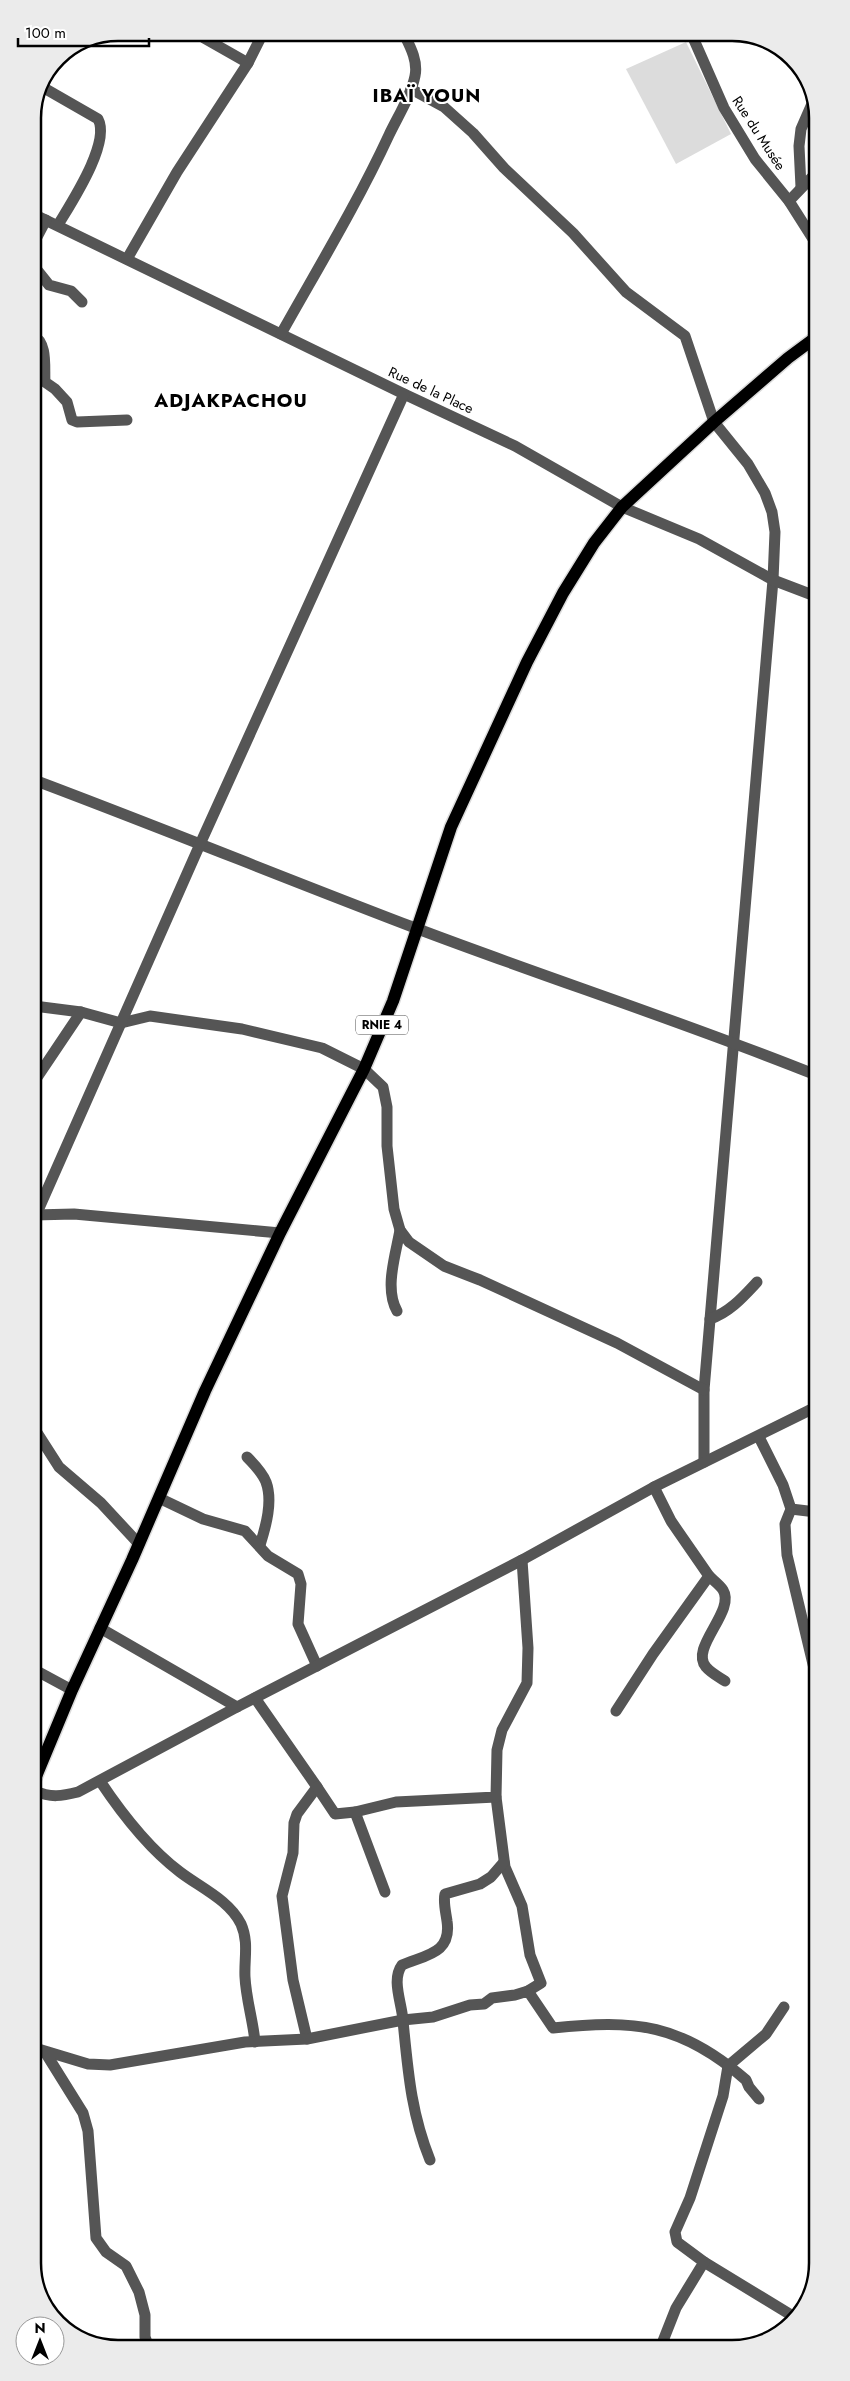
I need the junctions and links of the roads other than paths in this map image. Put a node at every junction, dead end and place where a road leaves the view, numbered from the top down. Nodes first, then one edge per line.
1 (209, 41) edge
2 (259, 41) edge
3 (407, 41) edge
4 (695, 41) edge
5 (248, 63) junction
6 (411, 89) junction
7 (47, 90) edge
8 (808, 111) edge
9 (809, 180) edge
10 (801, 187) junction
11 (789, 201) junction
12 (41, 218) edge
13 (46, 220) junction
14 (58, 225) junction
15 (41, 230) edge
16 (809, 233) edge
17 (127, 259) junction
18 (41, 275) edge
19 (82, 302) dead end
20 (281, 334) junction
21 (41, 342) edge
22 (809, 342) edge
23 (41, 364) edge
24 (41, 382) edge
25 (404, 394) junction
26 (127, 420) dead end
27 (714, 422) junction
28 (622, 507) junction
29 (773, 580) junction
30 (809, 594) edge
31 (41, 783) edge
32 (201, 842) junction
33 (418, 929) junction
34 (129, 1005) junction
35 (41, 1007) edge
36 (81, 1012) junction
37 (150, 1016) junction
38 (121, 1023) junction
39 (734, 1042) junction
40 (364, 1069) junction
41 (41, 1072) edge
42 (809, 1072) edge
43 (41, 1202) edge
44 (41, 1215) edge
45 (400, 1230) junction
46 (280, 1233) junction
47 (757, 1282) dead end
48 (397, 1311) dead end
49 (710, 1319) junction
50 (704, 1390) junction
51 (809, 1411) edge
52 (759, 1437) junction
53 (41, 1439) edge
54 (247, 1457) dead end
55 (704, 1462) junction
56 (654, 1487) junction
57 (159, 1498) junction
58 (791, 1509) junction
59 (809, 1511) edge
60 (139, 1544) junction
61 (260, 1544) junction
62 (522, 1560) junction
63 (709, 1576) junction
64 (100, 1628) junction
65 (809, 1647) edge
66 (317, 1666) junction
67 (41, 1673) edge
68 (725, 1682) dead end
69 (72, 1690) junction
70 (255, 1698) junction
71 (237, 1707) junction
72 (616, 1711) dead end
73 (41, 1765) edge
74 (100, 1780) junction
75 (317, 1787) junction
76 (41, 1794) edge
77 (496, 1797) junction
78 (355, 1812) junction
79 (504, 1862) junction
80 (385, 1892) dead end
81 (528, 1990) junction
82 (784, 2007) dead end
83 (403, 2020) junction
84 (307, 2039) junction
85 (255, 2042) junction
86 (41, 2050) edge
87 (41, 2051) edge
88 (728, 2066) junction
89 (759, 2099) dead end
90 (430, 2160) dead end
91 (704, 2262) junction
92 (789, 2314) edge
93 (146, 2340) edge
94 (663, 2340) edge

1 - 5 street
2 - 5 street
3 - 6 street
4 - 11 street, Rue du Musée
5 - 17 street
6 - 20 street
6 - 27 street
7 - 14 street
8 - 10 street
9 - 10 street
10 - 11 street
11 - 16 street, Rue du Musée
12 - 13 street, Rue de la Place
13 - 14 street, Rue de la Place
13 - 15 street
14 - 17 street, Rue de la Place
17 - 20 street, Rue de la Place
18 - 19 street
20 - 25 street, Rue de la Place
21 - 23 street
22 - 27 main road, RNIE 4
24 - 26 street
25 - 28 street, Rue de la Place
25 - 32 street
27 - 28 main road, RNIE 4
27 - 29 street
28 - 29 street, Rue de la Place
28 - 33 main road, RNIE 4
29 - 30 street, Rue de la Place
29 - 39 street
31 - 32 street
32 - 33 street
32 - 34 street
33 - 39 street
33 - 40 main road, RNIE 4
34 - 37 street
34 - 38 street
35 - 36 street
36 - 38 street
36 - 41 street
37 - 38 street
37 - 40 street
38 - 43 street
39 - 42 street
39 - 49 street
40 - 45 street
40 - 46 main road, RNIE 4
44 - 46 street
45 - 48 street
45 - 50 street
46 - 57 main road, RNIE 4
47 - 49 street
49 - 50 street
50 - 55 street
51 - 52 street
52 - 55 street
52 - 58 street
53 - 60 street
54 - 61 street
55 - 56 street
56 - 62 street
56 - 63 street
57 - 60 main road, RNIE 4
57 - 61 street
58 - 59 street
58 - 65 street
60 - 64 main road, RNIE 4
61 - 66 street
62 - 66 street
62 - 77 street
63 - 68 street
63 - 72 street
64 - 69 main road, RNIE 4
64 - 71 street
66 - 70 street
67 - 69 street
69 - 73 main road, RNIE 4
70 - 71 street
70 - 75 street
71 - 74 street
74 - 76 street
74 - 85 street
75 - 78 street
75 - 84 street
77 - 78 street
77 - 79 street
78 - 80 street
79 - 81 street
79 - 83 street
81 - 83 street
81 - 88 street
82 - 88 street
83 - 84 street
83 - 90 street
84 - 85 street
85 - 86 street
87 - 93 street
88 - 89 street
88 - 91 street
91 - 92 street
91 - 94 street

